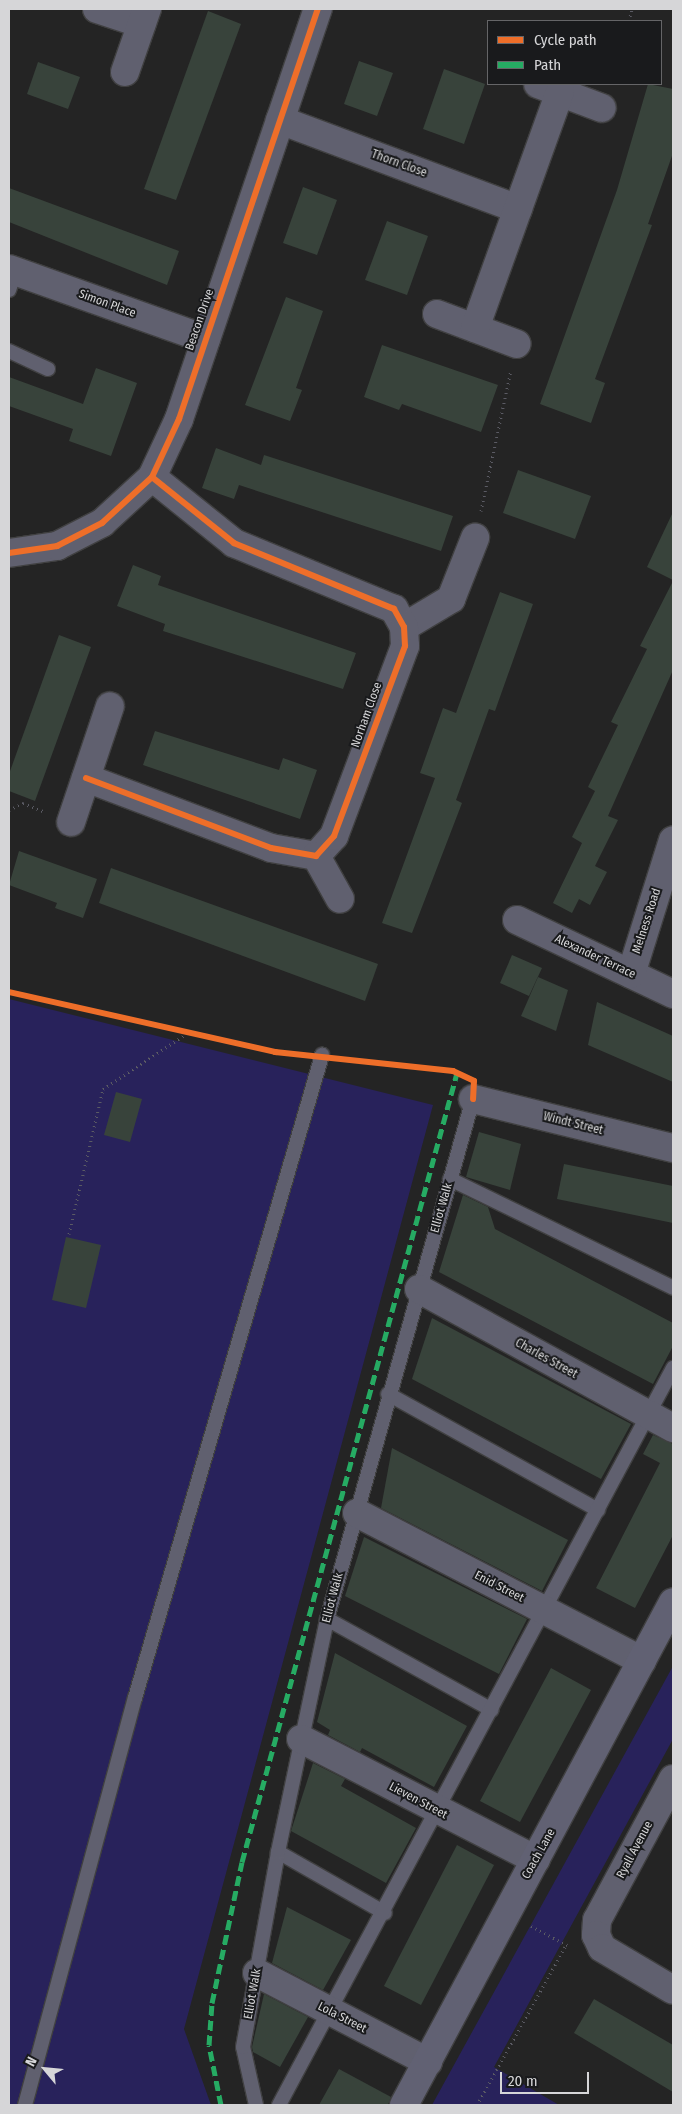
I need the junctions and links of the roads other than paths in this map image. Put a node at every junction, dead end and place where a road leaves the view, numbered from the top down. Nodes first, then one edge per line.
1 (97, 9) edge
2 (318, 9) edge
3 (145, 16) edge
4 (125, 72) dead end
5 (549, 88) edge
6 (602, 108) dead end
7 (280, 120) junction
8 (518, 208) junction
9 (11, 277) edge
10 (437, 314) dead end
11 (475, 328) junction
12 (206, 339) junction
13 (517, 344) road end
14 (9, 351) edge
15 (48, 369) dead end
16 (152, 478) junction
17 (474, 538) road end
18 (9, 553) edge
19 (404, 627) junction
20 (110, 706) dead end
21 (86, 778) junction
22 (71, 822) road end
23 (673, 840) edge
24 (316, 856) junction
25 (340, 899) dead end
26 (517, 920) dead end
27 (631, 974) junction
28 (673, 994) edge
29 (322, 1055) dead end
30 (473, 1099) joint
31 (673, 1148) edge
32 (450, 1179) junction
33 (673, 1288) edge
34 (419, 1289) junction
35 (673, 1368) edge
36 (388, 1394) junction
37 (648, 1415) junction
38 (673, 1428) edge
39 (598, 1510) junction
40 (356, 1513) junction
41 (673, 1602) edge
42 (546, 1611) junction
43 (327, 1620) junction
44 (642, 1661) junction
45 (492, 1710) junction
46 (301, 1739) junction
47 (673, 1779) edge
48 (438, 1811) junction
49 (278, 1852) junction
50 (536, 1860) junction
51 (385, 1912) junction
52 (257, 1974) junction
53 (673, 1990) edge
54 (332, 2013) junction
55 (428, 2062) junction
56 (25, 2105) edge
57 (256, 2105) edge
58 (280, 2105) edge
59 (404, 2105) edge

1 - 3 street
2 - 7 street, Beacon Drive
3 - 4 street
5 - 6 street
5 - 8 street
7 - 8 street, Thorn Close
7 - 12 street, Beacon Drive
8 - 11 street
9 - 12 street, Simon Place
10 - 11 street
11 - 13 street
12 - 16 street, Beacon Drive
14 - 15 lane
16 - 18 street, Beacon Drive
16 - 19 street
17 - 19 street
19 - 24 street, Norham Close
20 - 21 street
21 - 22 street
21 - 24 street
23 - 27 street, Melness Road
24 - 25 street
26 - 27 street, Alexander Terrace
27 - 28 street, Alexander Terrace
29 - 56 lane
30 - 31 street, Windt Street
30 - 32 lane, Elliot Walk
32 - 33 lane
32 - 34 lane, Elliot Walk
34 - 36 lane, Elliot Walk
34 - 37 street, Charles Street
35 - 37 lane
36 - 39 lane
36 - 40 lane, Elliot Walk
37 - 38 street, Charles Street
37 - 39 lane
39 - 42 lane
40 - 42 street, Enid Street
40 - 43 lane, Elliot Walk
41 - 44 street, Coach Lane
42 - 44 street, Enid Street
42 - 45 lane
43 - 45 lane
43 - 46 lane, Elliot Walk
44 - 50 street, Coach Lane
45 - 48 lane
46 - 48 street, Lieven Street
46 - 49 lane, Elliot Walk
47 - 53 street, Ryall Avenue
48 - 50 street, Lieven Street
48 - 51 lane
49 - 51 lane
49 - 52 lane, Elliot Walk
50 - 55 street, Coach Lane
51 - 54 lane
52 - 54 street, Lola Street
52 - 57 lane, Elliot Walk
54 - 55 street, Lola Street
54 - 58 lane
55 - 59 street, Coach Lane

